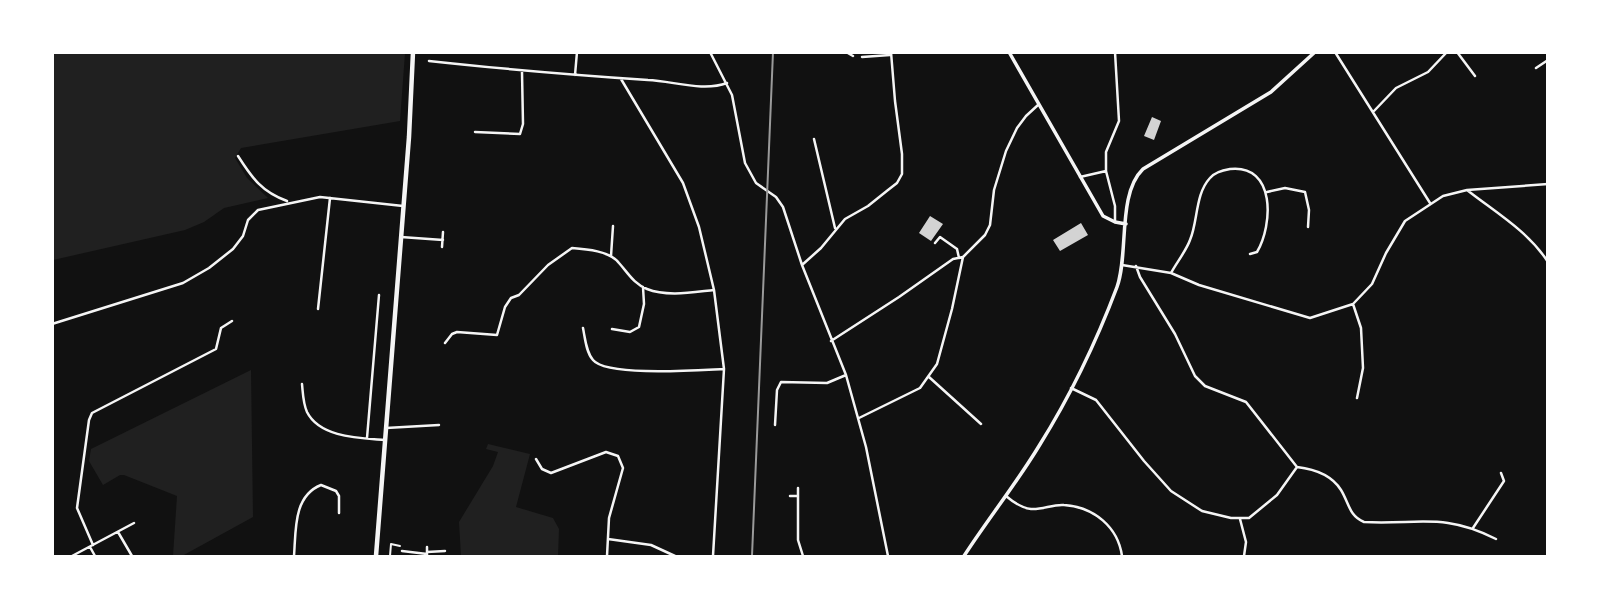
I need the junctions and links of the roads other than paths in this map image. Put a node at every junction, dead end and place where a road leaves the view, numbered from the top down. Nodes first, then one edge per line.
1 (413, 52) edge
2 (577, 52) edge
3 (710, 52) edge
4 (846, 52) edge
5 (1009, 52) edge
6 (1115, 52) edge
7 (1315, 52) edge
8 (1335, 52) edge
9 (1447, 52) edge
10 (1457, 52) edge
11 (891, 54) edge
12 (853, 56) dead end
13 (862, 57) dead end
14 (1548, 60) edge
15 (429, 61) dead end
16 (1536, 68) dead end
17 (522, 71) junction
18 (575, 75) junction
19 (1475, 76) dead end
20 (621, 79) junction
21 (727, 83) junction
22 (1038, 105) junction
23 (1374, 111) junction
24 (475, 132) dead end
25 (814, 139) dead end
26 (238, 156) dead end
27 (1106, 171) junction
28 (1080, 177) junction
29 (1548, 184) edge
30 (1467, 190) junction
31 (1267, 192) junction
32 (330, 197) junction
33 (290, 202) junction
34 (1430, 203) junction
35 (404, 206) junction
36 (1115, 222) junction
37 (1126, 224) junction
38 (613, 226) dead end
39 (1308, 227) dead end
40 (835, 229) junction
41 (443, 232) dead end
42 (401, 237) junction
43 (443, 240) junction
44 (935, 243) dead end
45 (442, 247) dead end
46 (1250, 254) dead end
47 (611, 256) junction
48 (961, 258) junction
49 (1548, 262) edge
50 (802, 265) junction
51 (1122, 265) junction
52 (1136, 266) junction
53 (1171, 274) junction
54 (643, 287) junction
55 (714, 290) junction
56 (379, 295) dead end
57 (1353, 304) junction
58 (318, 309) dead end
59 (232, 321) dead end
60 (52, 324) edge
61 (221, 328) junction
62 (583, 328) dead end
63 (612, 329) dead end
64 (215, 330) dead end
65 (831, 341) junction
66 (445, 342) dead end
67 (724, 369) junction
68 (846, 375) junction
69 (929, 377) junction
70 (302, 384) dead end
71 (1070, 388) junction
72 (1357, 398) dead end
73 (859, 418) junction
74 (981, 424) dead end
75 (439, 425) dead end
76 (775, 425) dead end
77 (386, 428) junction
78 (367, 438) junction
79 (385, 440) junction
80 (536, 459) dead end
81 (1297, 467) junction
82 (1501, 473) dead end
83 (798, 488) dead end
84 (790, 496) dead end
85 (798, 496) junction
86 (1006, 496) junction
87 (339, 513) dead end
88 (1240, 519) junction
89 (134, 523) dead end
90 (1473, 528) junction
91 (118, 532) junction
92 (608, 539) junction
93 (1496, 539) dead end
94 (92, 546) junction
95 (427, 547) dead end
96 (402, 551) road end
97 (445, 551) dead end
98 (427, 554) edge
99 (72, 556) edge
100 (95, 556) edge
101 (132, 556) edge
102 (294, 556) edge
103 (376, 556) edge
104 (607, 556) edge
105 (674, 556) edge
106 (713, 556) edge
107 (803, 556) edge
108 (888, 556) edge
109 (964, 556) edge
110 (1122, 556) edge
111 (1244, 556) edge

1 - 35 main road
2 - 18 street
3 - 21 street
4 - 12 street
5 - 22 street
6 - 27 street
7 - 37 street
8 - 23 street
9 - 23 street
10 - 19 street
11 - 13 street
11 - 40 street
14 - 16 street
15 - 17 street
17 - 18 street
17 - 24 street
18 - 20 street
20 - 21 street
20 - 55 street
21 - 50 street
22 - 28 street
22 - 48 street
23 - 34 street
25 - 40 street
26 - 33 street
27 - 28 street
27 - 36 street
28 - 36 street
29 - 30 street
30 - 34 street
30 - 49 street
31 - 39 street
31 - 46 street
31 - 53 street
32 - 33 street
32 - 35 street
32 - 58 street
33 - 60 street
34 - 57 street
35 - 42 main road
36 - 37 street
37 - 51 street
38 - 47 street
40 - 50 street
41 - 43 street
42 - 43 street
42 - 77 main road
43 - 45 street
44 - 48 street
47 - 54 street
47 - 66 street
48 - 65 street
48 - 69 street
50 - 65 street
51 - 52 street
51 - 71 street
52 - 53 street
52 - 81 street
53 - 57 street
54 - 55 street
54 - 63 street
55 - 67 street
56 - 78 street
57 - 72 street
59 - 61 street
61 - 64 street
61 - 94 street
62 - 67 street
65 - 68 street
67 - 106 street
68 - 73 street
68 - 76 street
69 - 73 street
69 - 74 street
70 - 78 street
71 - 86 street
71 - 88 street
73 - 108 street
75 - 77 street
77 - 79 main road
78 - 79 street
79 - 103 main road
80 - 92 street
81 - 88 street
81 - 90 street
82 - 90 street
83 - 85 street
84 - 85 street
85 - 107 street
86 - 109 street
86 - 110 street
87 - 102 street
88 - 111 street
89 - 91 street
90 - 93 street
91 - 94 street
91 - 101 street
92 - 104 street
92 - 105 street
94 - 99 street
94 - 100 street
95 - 98 street
96 - 98 street
97 - 98 street

